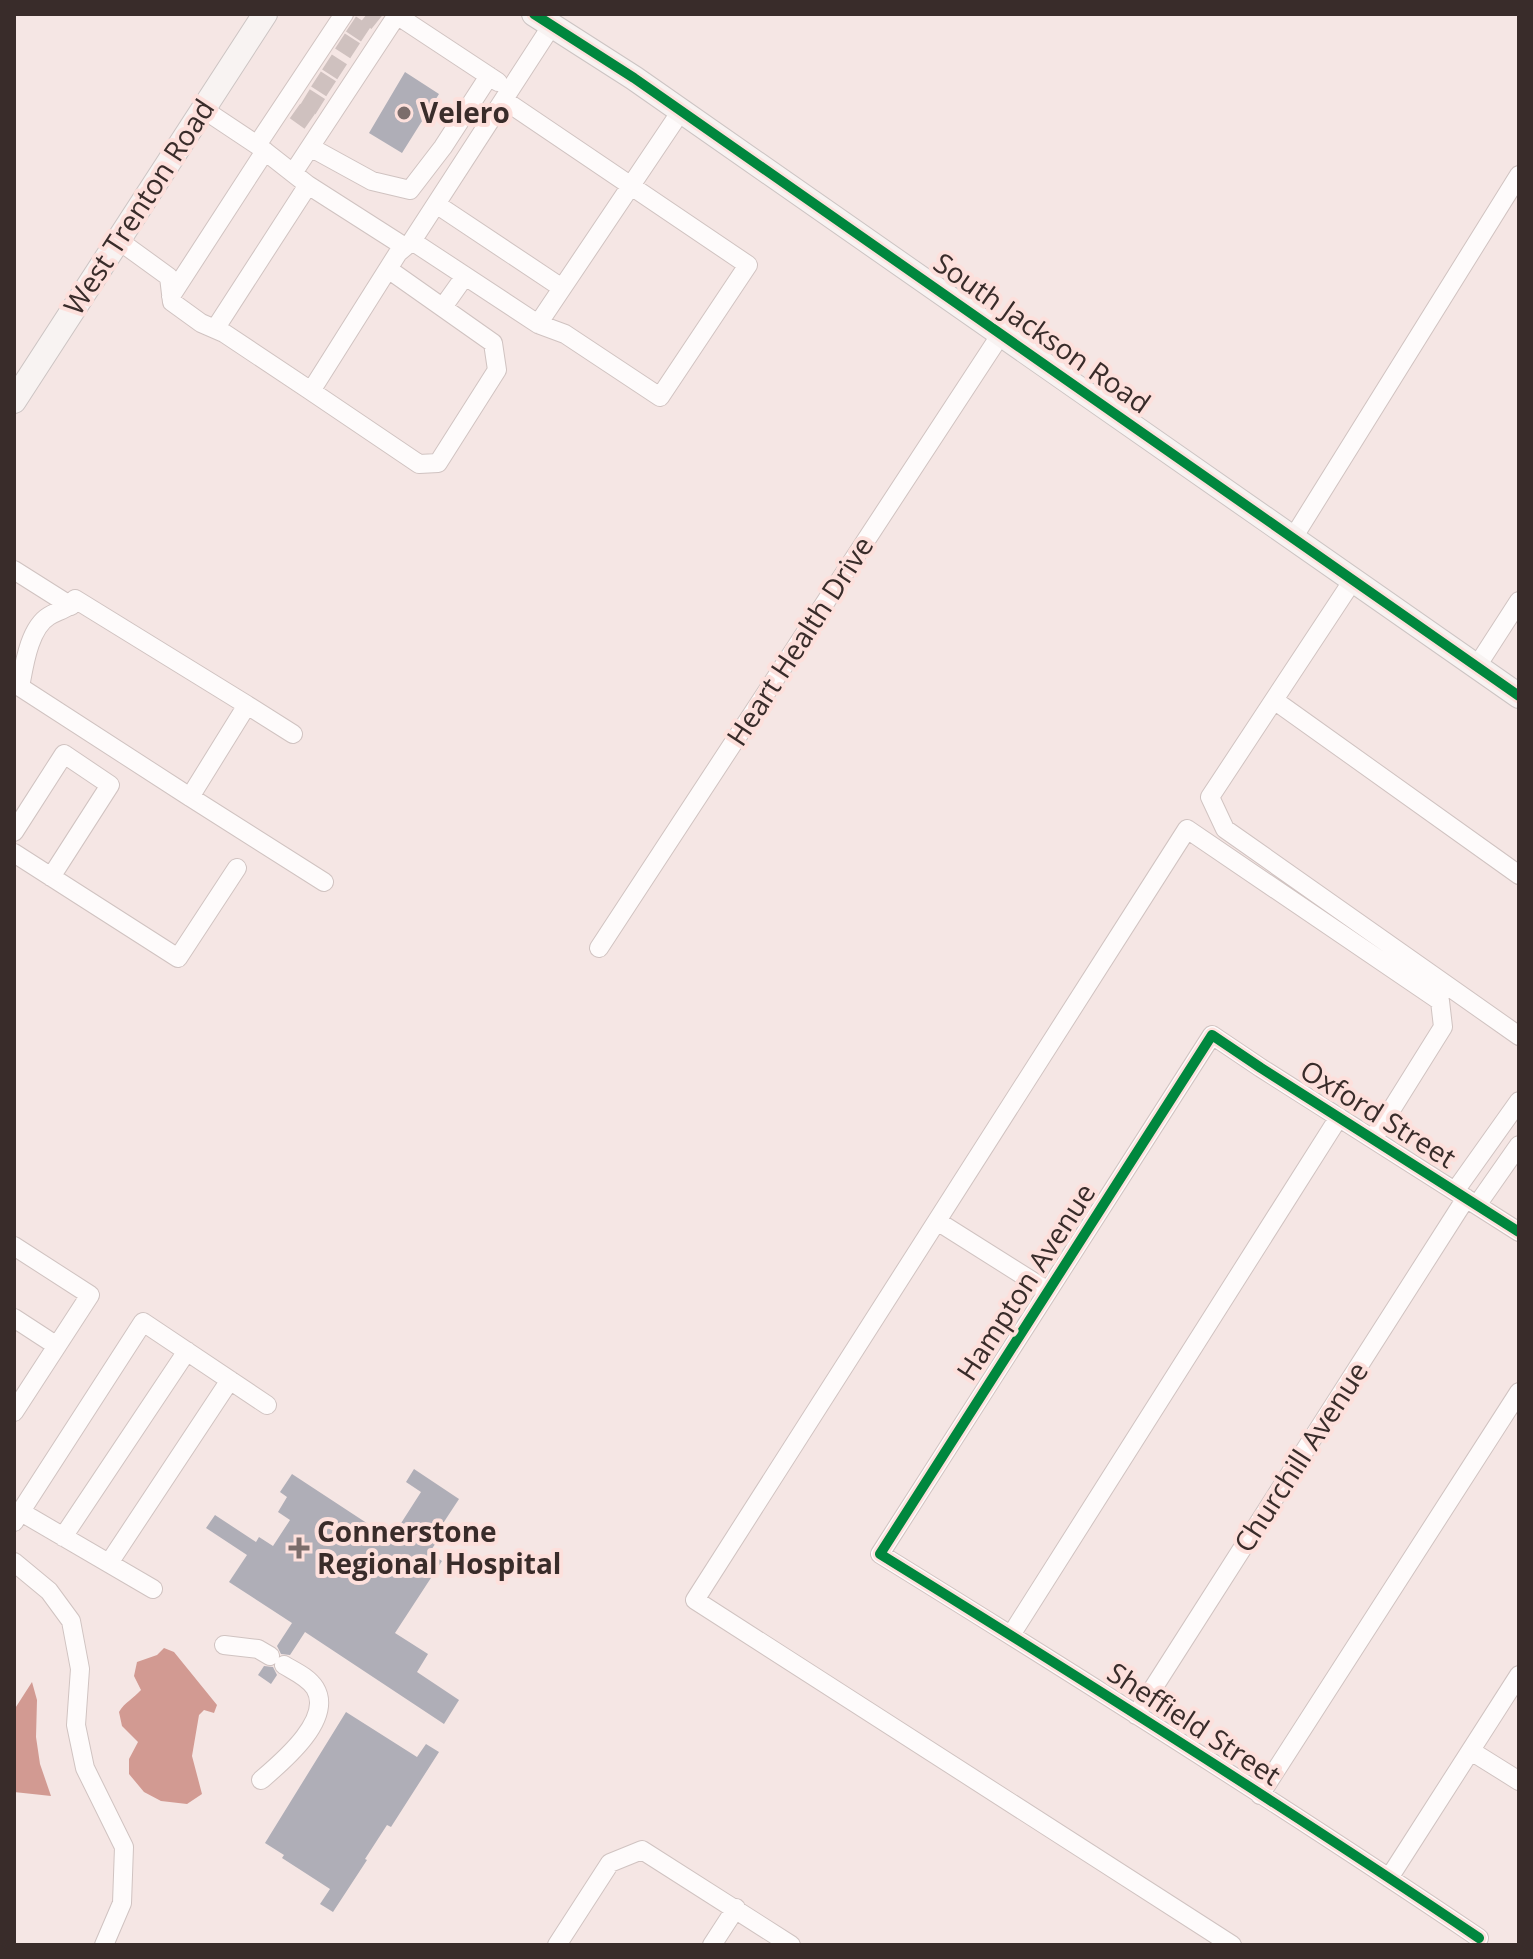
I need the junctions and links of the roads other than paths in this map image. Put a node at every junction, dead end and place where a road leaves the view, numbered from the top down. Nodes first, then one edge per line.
1 (265, 14) edge
2 (540, 17) edge
3 (345, 18) edge
4 (384, 26) edge
5 (489, 76) junction
6 (507, 95) junction
7 (203, 109) junction
8 (681, 111) junction
9 (310, 147) junction
10 (261, 148) junction
11 (293, 173) junction
12 (1519, 175) edge
13 (308, 185) junction
14 (631, 186) junction
15 (436, 204) junction
16 (118, 240) junction
17 (408, 244) junction
18 (388, 269) junction
19 (465, 276) junction
20 (562, 288) junction
21 (171, 296) junction
22 (443, 307) junction
23 (538, 324) junction
24 (215, 329) junction
25 (1001, 334) junction
26 (311, 391) junction
27 (14, 401) edge
28 (1293, 538) junction
29 (14, 570) edge
30 (1353, 580) junction
31 (1519, 601) edge
32 (71, 606) junction
33 (14, 627) edge
34 (31, 639) junction
35 (1477, 666) junction
36 (18, 670) edge
37 (1519, 696) edge
38 (1274, 700) junction
39 (247, 705) junction
40 (293, 734) dead end
41 (190, 797) junction
42 (14, 832) edge
43 (14, 853) edge
44 (237, 868) dead end
45 (1519, 875) edge
46 (51, 877) junction
47 (324, 882) dead end
48 (599, 948) dead end
49 (1212, 1035) joint
50 (1519, 1036) edge
51 (1519, 1101) edge
52 (1339, 1117) junction
53 (1373, 1139) junction
54 (1519, 1145) edge
55 (1466, 1198) junction
56 (937, 1221) junction
57 (1519, 1232) edge
58 (14, 1246) edge
59 (1048, 1291) junction
60 (14, 1318) edge
61 (57, 1346) junction
62 (187, 1351) junction
63 (230, 1380) junction
64 (1519, 1392) edge
65 (267, 1405) dead end
66 (14, 1412) edge
67 (17, 1517) edge
68 (63, 1537) junction
69 (880, 1554) joint
70 (14, 1562) edge
71 (109, 1563) junction
72 (153, 1589) dead end
73 (1011, 1635) junction
74 (224, 1645) dead end
75 (1519, 1675) edge
76 (1136, 1715) junction
77 (1471, 1751) junction
78 (261, 1780) dead end
79 (1519, 1781) edge
80 (1260, 1795) junction
81 (1389, 1878) junction
82 (736, 1908) junction
83 (1479, 1938) dead end
84 (104, 1945) edge
85 (557, 1945) edge
86 (712, 1945) edge
87 (791, 1945) edge
88 (1232, 1945) edge

1 - 7 main road, West Trenton Road
2 - 6 street
2 - 8 main road, South Jackson Road
3 - 10 street
4 - 5 street
4 - 9 street
5 - 6 street
5 - 9 street
6 - 14 street
6 - 15 street
7 - 10 street
7 - 16 main road, West Trenton Road
8 - 14 street
8 - 25 main road, South Jackson Road
9 - 11 street
10 - 11 street
10 - 21 street
11 - 13 street
12 - 28 street
13 - 17 street
13 - 24 street
14 - 20 street
14 - 23 street
15 - 17 street
15 - 20 street
16 - 21 street
16 - 27 main road, West Trenton Road
17 - 18 street
17 - 19 street
18 - 22 street
18 - 26 street
19 - 22 street
19 - 23 street
20 - 23 street
21 - 24 street
22 - 26 street
24 - 26 street
25 - 28 main road, South Jackson Road
25 - 48 street, Heart Health Drive
28 - 30 main road, South Jackson Road
29 - 32 street
30 - 35 main road, South Jackson Road
30 - 38 street
31 - 35 street
32 - 34 street
32 - 39 street
33 - 34 street
34 - 36 street
35 - 37 main road, South Jackson Road
36 - 41 street
38 - 45 street
38 - 50 street
39 - 40 street
39 - 41 street
41 - 47 street
42 - 46 street
43 - 46 street
44 - 46 street
49 - 52 street, Oxford Street
49 - 59 street, Hampton Avenue
51 - 55 street, Churchill Avenue
52 - 53 street, Oxford Street
52 - 73 street
53 - 55 street, Oxford Street
53 - 56 street
54 - 55 street, Churchill Avenue
55 - 57 street, Oxford Street
55 - 76 street, Churchill Avenue
56 - 59 street
56 - 88 street
58 - 61 street
59 - 69 street, Hampton Avenue
60 - 61 street
61 - 66 street
62 - 63 street
62 - 67 street
62 - 68 street
63 - 65 street
63 - 71 street
64 - 80 street
67 - 68 street
68 - 71 street
69 - 73 street, Sheffield Street
70 - 84 street
71 - 72 street
73 - 76 street, Sheffield Street
74 - 78 street
75 - 77 street
76 - 80 street, Sheffield Street
77 - 79 street
77 - 81 street
80 - 81 street, Sheffield Street
81 - 83 street, Sheffield Street
82 - 85 street
82 - 86 street
82 - 87 street

